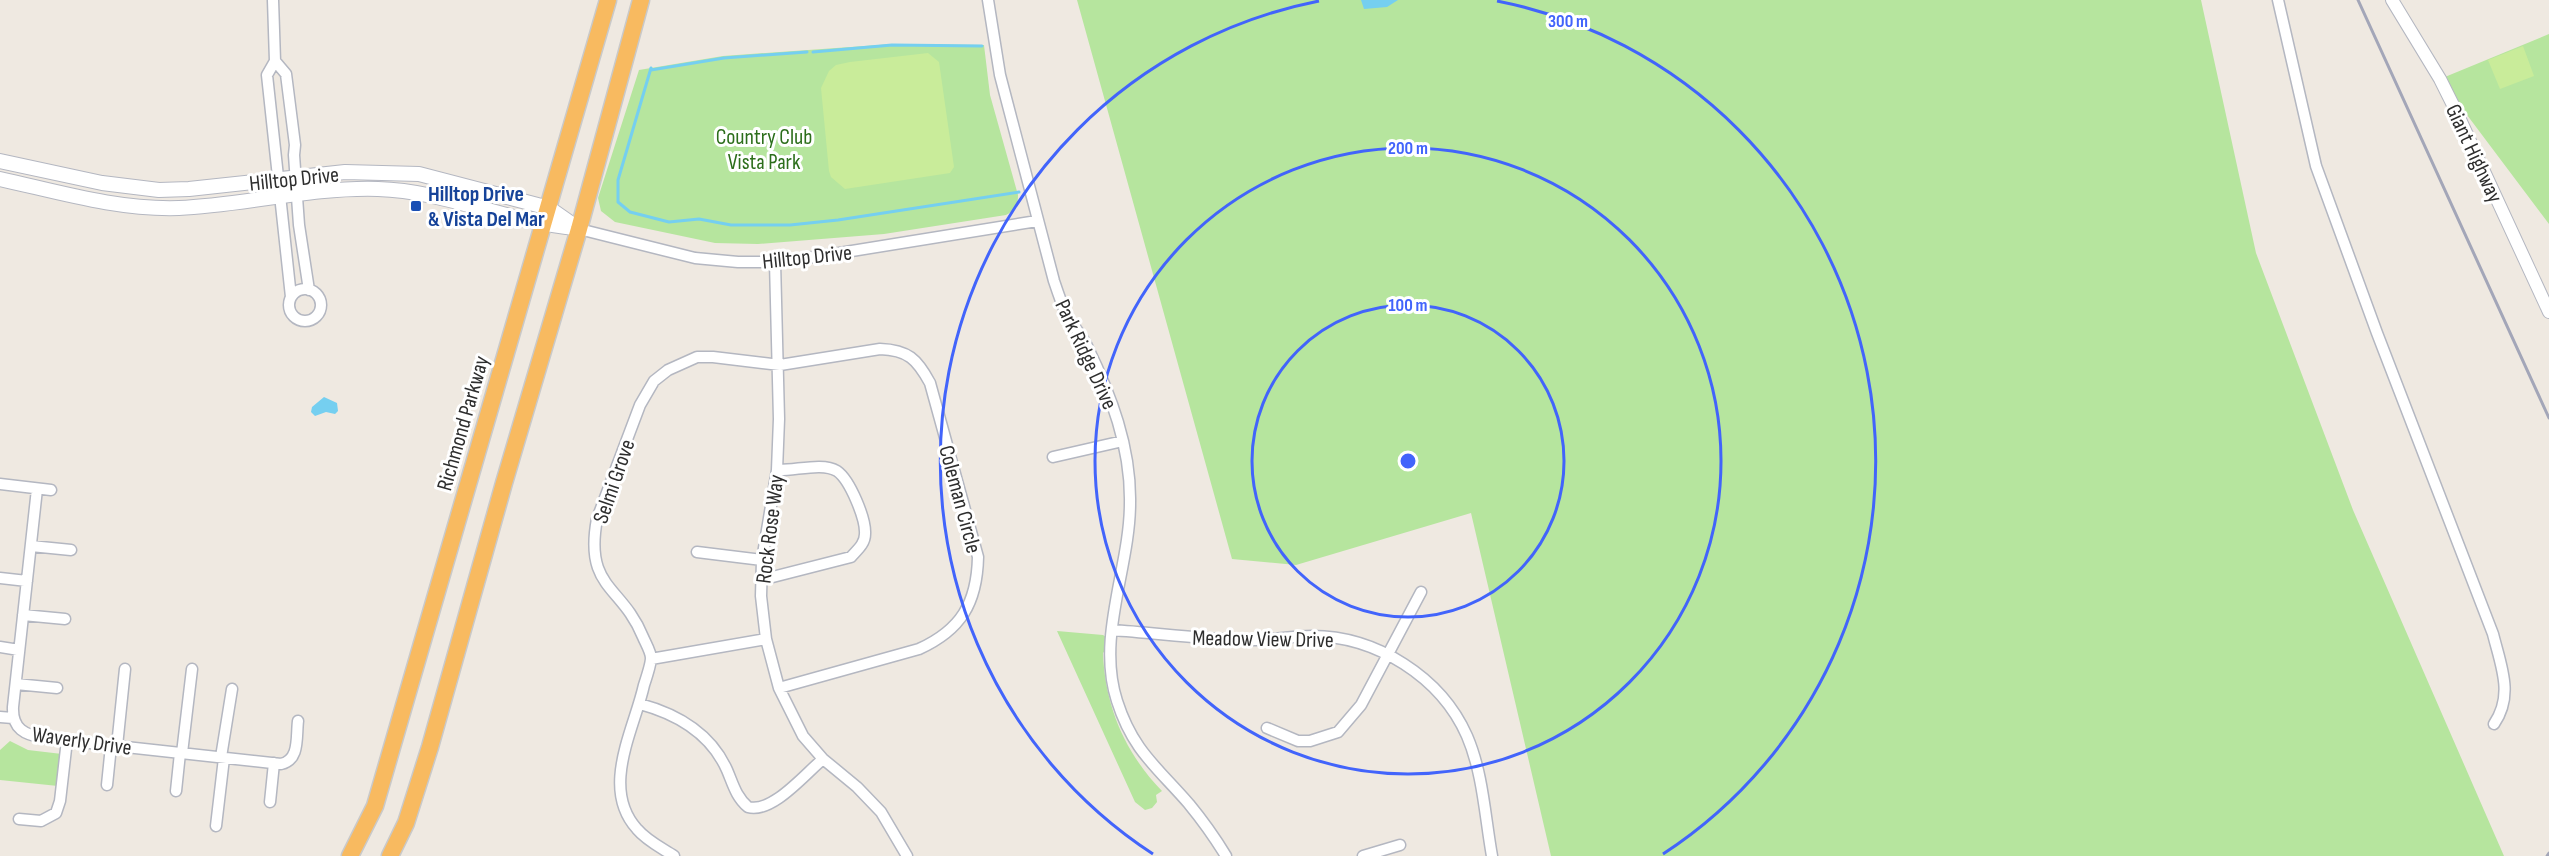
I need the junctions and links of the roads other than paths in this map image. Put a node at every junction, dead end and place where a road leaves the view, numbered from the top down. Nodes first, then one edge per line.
1 (273, 0) edge
2 (608, 0) edge
3 (641, 0) edge
4 (988, 0) edge
5 (2278, 0) edge
6 (2392, 0) edge
7 (275, 61) junction
8 (0, 161) edge
9 (297, 176) junction
10 (0, 179) edge
11 (278, 179) junction
12 (298, 195) junction
13 (279, 198) junction
14 (549, 208) junction
15 (1037, 220) junction
16 (544, 226) junction
17 (579, 228) junction
18 (775, 261) junction
19 (309, 290) junction
20 (291, 297) junction
21 (2549, 312) edge
22 (780, 365) junction
23 (1124, 441) junction
24 (1053, 457) dead end
25 (777, 470) junction
26 (0, 484) edge
27 (37, 489) junction
28 (51, 490) dead end
29 (31, 546) junction
30 (72, 550) dead end
31 (698, 552) dead end
32 (762, 560) junction
33 (0, 578) edge
34 (761, 580) junction
35 (27, 581) junction
36 (1421, 592) dead end
37 (23, 615) junction
38 (65, 619) dead end
39 (1112, 630) junction
40 (766, 639) junction
41 (0, 648) edge
42 (20, 650) junction
43 (1387, 655) junction
44 (651, 659) junction
45 (125, 669) dead end
46 (192, 669) dead end
47 (16, 684) junction
48 (779, 687) junction
49 (57, 688) dead end
50 (232, 689) dead end
51 (640, 704) junction
52 (0, 717) edge
53 (14, 718) junction
54 (298, 721) dead end
55 (2494, 723) dead end
56 (1267, 728) dead end
57 (67, 740) junction
58 (114, 746) junction
59 (181, 753) junction
60 (222, 758) junction
61 (823, 759) junction
62 (278, 764) junction
63 (107, 785) dead end
64 (176, 792) dead end
65 (270, 802) dead end
66 (19, 819) dead end
67 (216, 826) dead end
68 (1400, 845) dead end
69 (350, 856) edge
70 (390, 856) edge
71 (674, 856) edge
72 (907, 856) edge
73 (1226, 856) edge
74 (1363, 856) edge
75 (1492, 856) edge

1 - 7 street
2 - 14 highway, Richmond Parkway
3 - 17 highway
4 - 15 street, Park Ridge Drive
5 - 55 street
6 - 21 street, Giant Highway
7 - 9 street
7 - 11 street
8 - 11 main road, Hilltop Drive
9 - 11 main road, Hilltop Drive
9 - 12 street
9 - 14 main road, Hilltop Drive
10 - 13 main road, Hilltop Drive
11 - 13 street
12 - 13 main road, Hilltop Drive
12 - 16 main road, Hilltop Drive
12 - 19 street
13 - 20 street
14 - 16 highway, Richmond Parkway
14 - 17 main road, Hilltop Drive
15 - 18 street, Hilltop Drive
15 - 23 street, Park Ridge Drive
16 - 17 main road, Hilltop Drive
16 - 69 highway, Richmond Parkway
17 - 18 street, Hilltop Drive
17 - 70 highway
18 - 22 street, Rock Rose Way
19 - 20 street
19 - 20 street
22 - 25 street, Rock Rose Way
22 - 44 street, Selmi Grove
22 - 48 street, Coleman Circle
23 - 24 street
23 - 39 street, Park Ridge Drive
25 - 32 street, Rock Rose Way
25 - 34 street
26 - 27 street
27 - 28 street
27 - 29 street, Waverly Drive
29 - 30 street
29 - 35 street, Waverly Drive
31 - 32 street
32 - 34 street, Rock Rose Way
33 - 35 street
34 - 40 street, Rock Rose Way
35 - 37 street, Waverly Drive
36 - 43 street
37 - 38 street
37 - 42 street, Waverly Drive
39 - 43 street, Meadow View Drive
39 - 73 street, Park Ridge Drive
40 - 44 street
40 - 48 street, Rock Rose Way
41 - 42 street
42 - 47 street, Waverly Drive
43 - 56 street
43 - 75 street, Meadow View Drive
44 - 51 street
45 - 58 street
46 - 59 street
47 - 49 street
47 - 53 street, Waverly Drive
48 - 61 street, Rock Rose Way
50 - 60 street
51 - 61 street
51 - 71 street
52 - 53 street
53 - 57 street, Waverly Drive
54 - 62 street
57 - 58 street, Waverly Drive
57 - 66 street
58 - 59 street, Waverly Drive
58 - 63 street
59 - 60 street, Waverly Drive
59 - 64 street
60 - 62 street, Waverly Drive
60 - 67 street
61 - 72 street, Rock Rose Way
62 - 65 street
68 - 74 street

